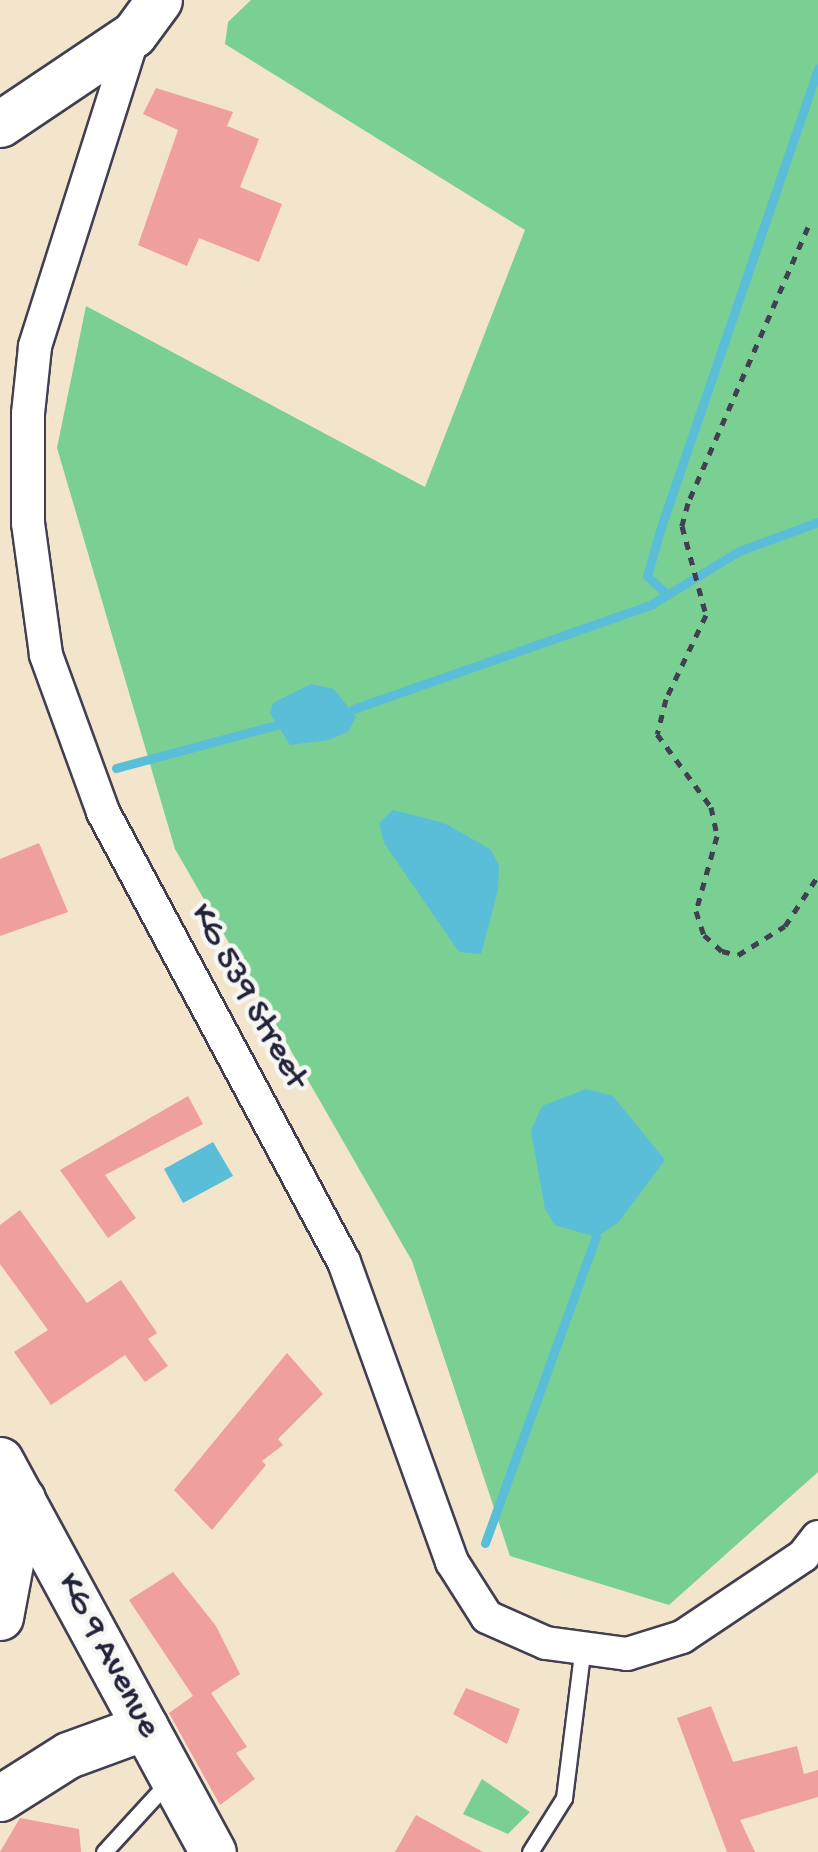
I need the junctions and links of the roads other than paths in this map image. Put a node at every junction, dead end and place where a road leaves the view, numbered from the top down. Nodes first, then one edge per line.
1 (146, 17) edge
2 (0, 124) edge
3 (0, 1460) edge
4 (22, 1500) junction
5 (818, 1537) edge
6 (0, 1617) edge
7 (583, 1646) junction
8 (144, 1727) junction
9 (173, 1777) junction
10 (0, 1798) edge
11 (104, 1852) edge
12 (212, 1852) edge
13 (530, 1852) edge

1 - 2 main road
1 - 7 street, KG 539 Street
3 - 4 main road, KG 9 Avenue
4 - 6 main road
4 - 8 main road, KG 9 Avenue
5 - 7 street, KG 539 Street
7 - 13 lane
8 - 9 main road, KG 9 Avenue
8 - 10 main road
9 - 11 lane
9 - 12 main road, KG 9 Avenue

